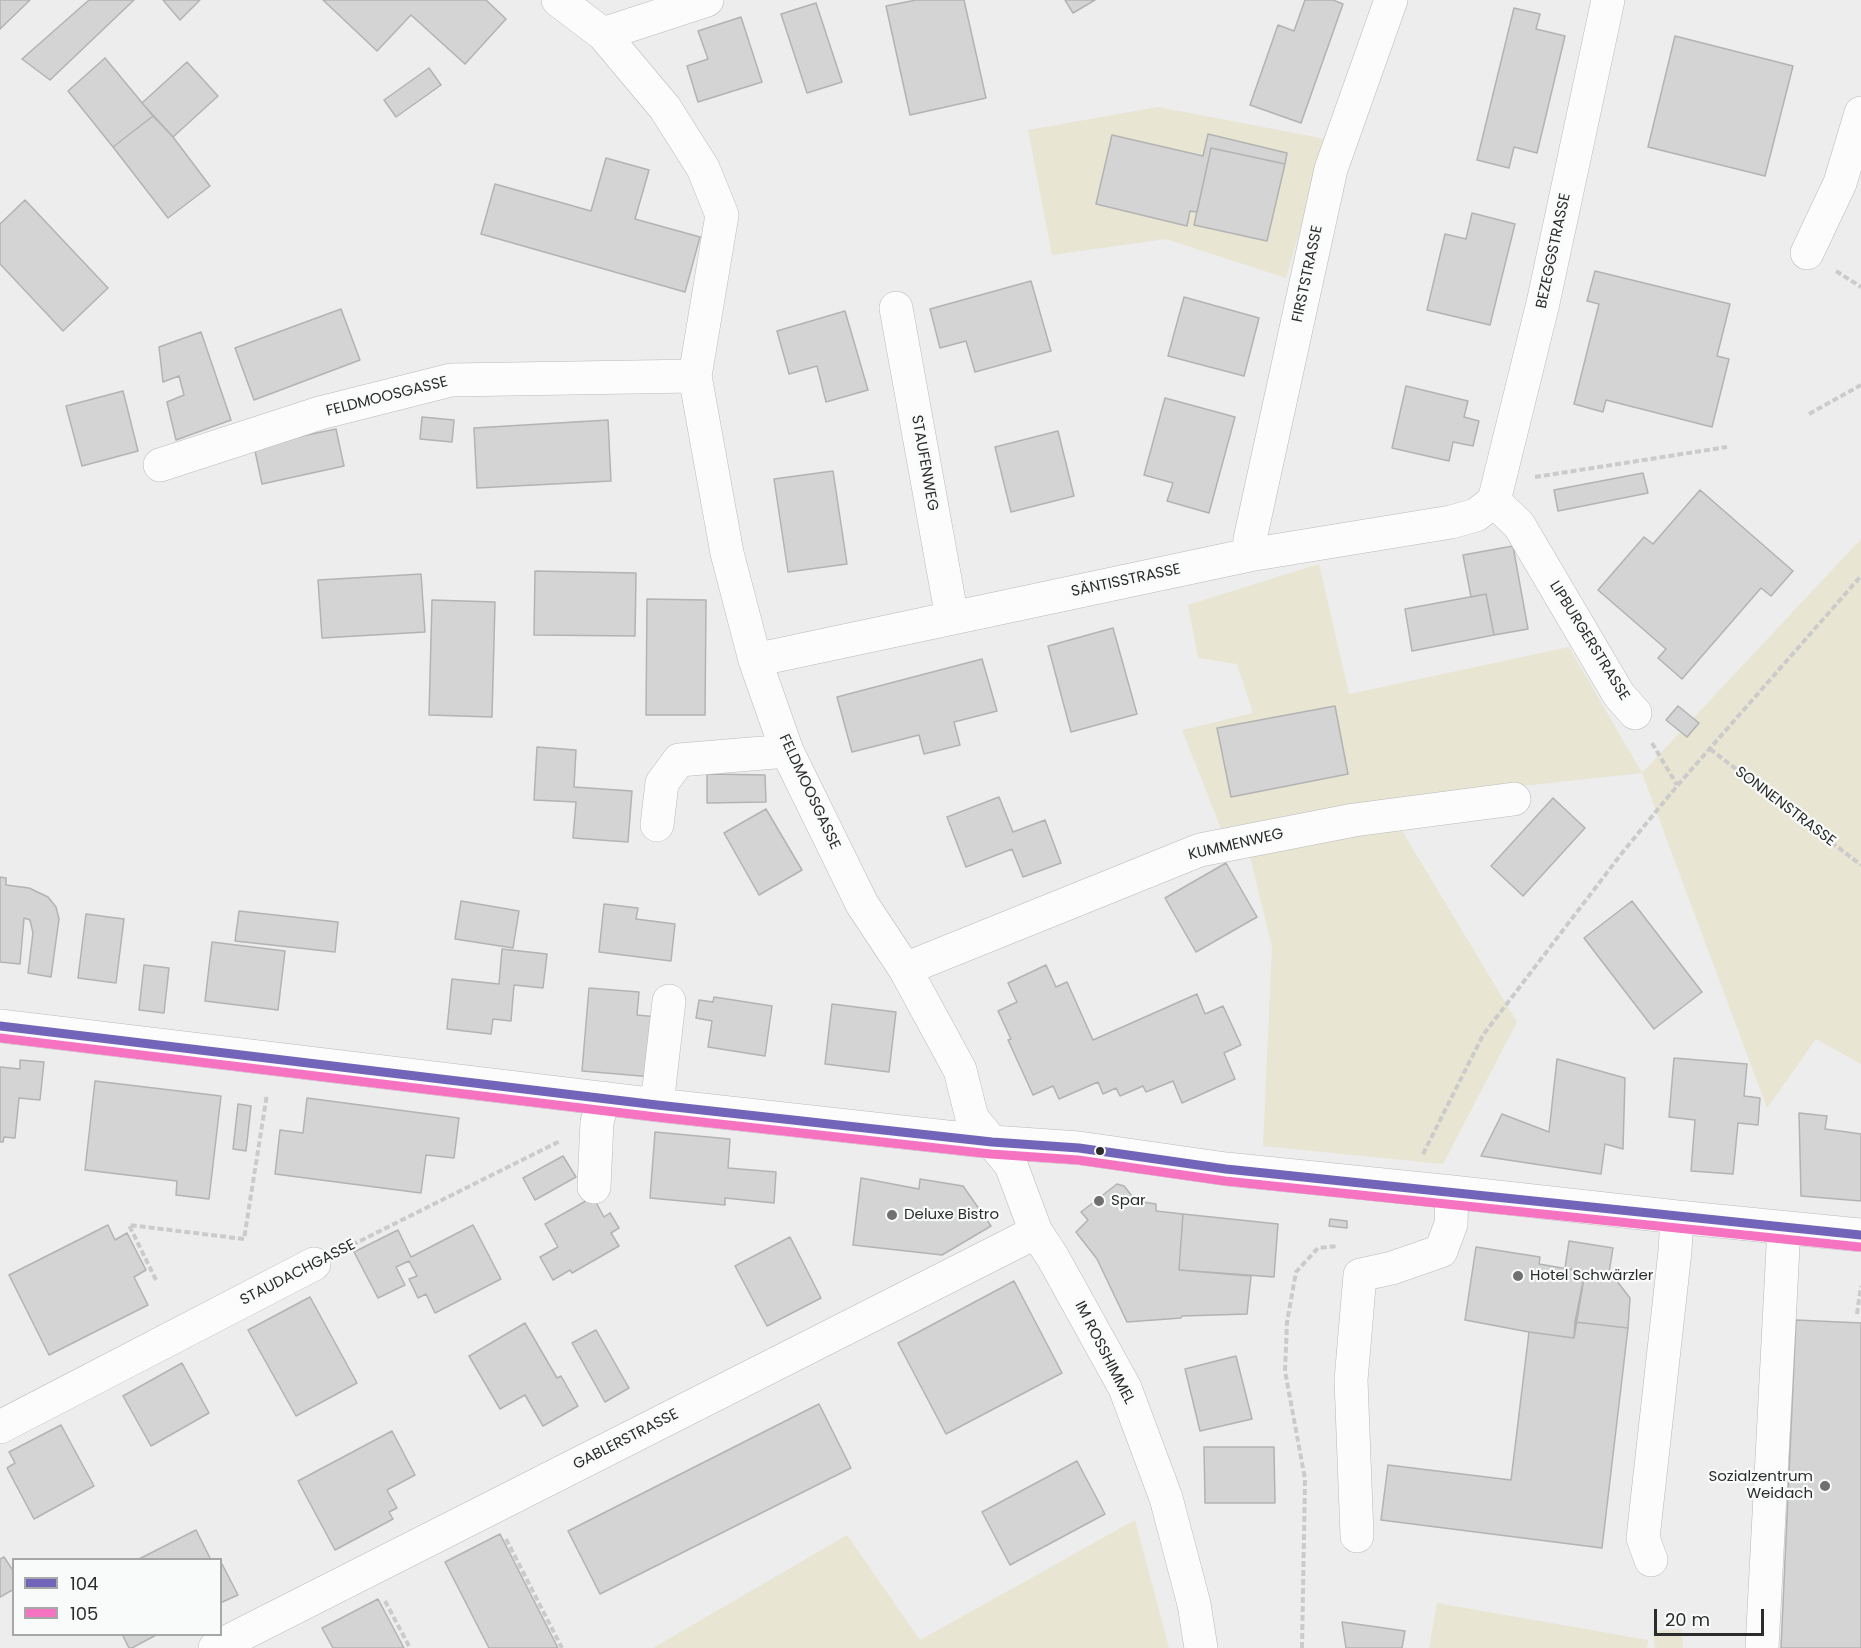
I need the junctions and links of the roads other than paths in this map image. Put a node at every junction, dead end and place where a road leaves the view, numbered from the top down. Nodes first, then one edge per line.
1 (558, 0) edge
2 (708, 0) edge
3 (1391, 0) edge
4 (1608, 0) edge
5 (603, 34) junction
6 (1861, 113) edge
7 (1807, 253) dead end
8 (896, 308) dead end
9 (695, 376) junction
10 (160, 465) dead end
11 (1494, 501) junction
12 (1249, 555) junction
13 (952, 618) junction
14 (755, 660) junction
15 (1635, 713) road end
16 (787, 751) junction
17 (1514, 799) dead end
18 (657, 825) dead end
19 (905, 969) junction
20 (669, 1001) dead end
21 (0, 1026) edge
22 (657, 1105) junction
23 (601, 1110) junction
24 (992, 1142) junction
25 (594, 1187) dead end
26 (1452, 1192) junction
27 (1677, 1217) junction
28 (1784, 1228) junction
29 (1036, 1232) junction
30 (1861, 1234) edge
31 (314, 1264) road end
32 (0, 1427) edge
33 (1357, 1536) dead end
34 (1651, 1560) dead end
35 (215, 1648) edge
36 (1201, 1648) edge
37 (1762, 1648) edge

1 - 5 street, FELDMOOSGASSE
2 - 5 street
3 - 12 street, FIRSTSTRASSE
4 - 11 street, BEZEGGSTRASSE
5 - 9 street, FELDMOOSGASSE
6 - 7 street
8 - 13 street, STAUFENWEG
9 - 10 street, FELDMOOSGASSE
9 - 14 street, FELDMOOSGASSE
11 - 12 street, SÄNTISSTRASSE
11 - 15 street, LIPBURGERSTRASSE
12 - 13 street, SÄNTISSTRASSE
13 - 14 street, SÄNTISSTRASSE
14 - 16 street, FELDMOOSGASSE
16 - 18 street
16 - 19 street, FELDMOOSGASSE
17 - 19 street, KUMMENWEG
19 - 24 street, FELDMOOSGASSE
20 - 22 street
21 - 23 street
22 - 23 street
22 - 24 street
23 - 25 street
24 - 26 street
24 - 29 street, IM ROSSHIMMEL
26 - 27 street
26 - 33 street
27 - 28 street
27 - 34 street
28 - 30 street
28 - 37 street
29 - 35 street, GABLERSTRASSE
29 - 36 street, IM ROSSHIMMEL
31 - 32 street, STAUDACHGASSE

